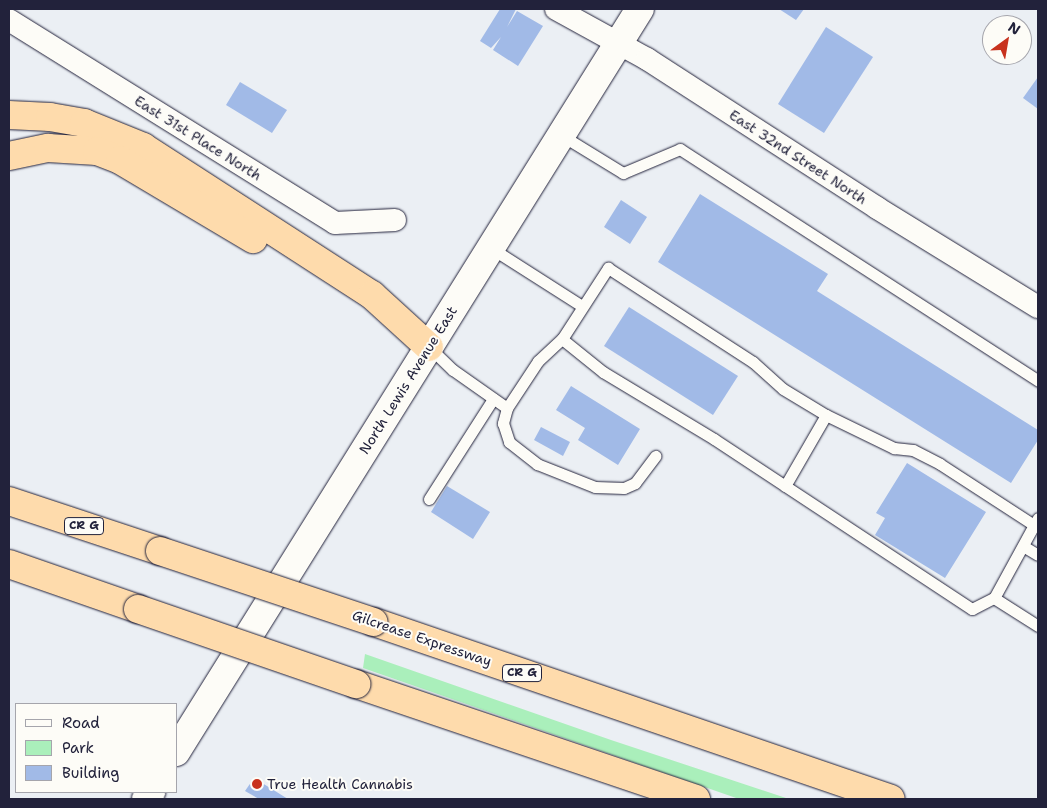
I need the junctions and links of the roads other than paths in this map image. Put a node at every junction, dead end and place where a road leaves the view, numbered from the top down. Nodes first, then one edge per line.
1 (556, 9) edge
2 (640, 9) edge
3 (9, 20) edge
4 (619, 43) junction
5 (9, 115) edge
6 (561, 135) junction
7 (9, 156) edge
8 (396, 220) dead end
9 (491, 248) junction
10 (582, 306) junction
11 (1038, 307) edge
12 (562, 339) junction
13 (429, 347) junction
14 (1038, 381) edge
15 (493, 399) junction
16 (507, 408) junction
17 (826, 415) junction
18 (655, 456) dead end
19 (786, 486) junction
20 (429, 500) dead end
21 (9, 501) edge
22 (1036, 521) edge
23 (1023, 546) junction
24 (1038, 555) edge
25 (9, 564) edge
26 (994, 598) junction
27 (1038, 626) edge
28 (178, 749) edge
29 (643, 781) junction
30 (679, 799) edge
31 (696, 799) edge
32 (891, 799) edge

1 - 4 street, East 32nd Street North
2 - 4 main road, North Lewis Avenue East
3 - 8 street, East 31st Place North
4 - 6 main road, North Lewis Avenue East
4 - 11 street, East 32nd Street North
5 - 13 highway
6 - 9 main road, North Lewis Avenue East
6 - 14 lane
7 - 13 highway
9 - 10 lane
9 - 13 main road, North Lewis Avenue East
10 - 12 lane
10 - 17 lane
12 - 16 lane
12 - 19 lane
13 - 15 lane
13 - 28 main road, North Lewis Avenue East
15 - 16 lane
15 - 20 lane
16 - 18 lane
17 - 19 lane
17 - 22 lane
19 - 26 lane
21 - 32 highway, Gilcrease Expressway / CR G, bridge
22 - 23 lane
23 - 24 lane
23 - 26 lane
25 - 29 highway, bridge
26 - 27 lane
29 - 30 highway
29 - 31 highway

